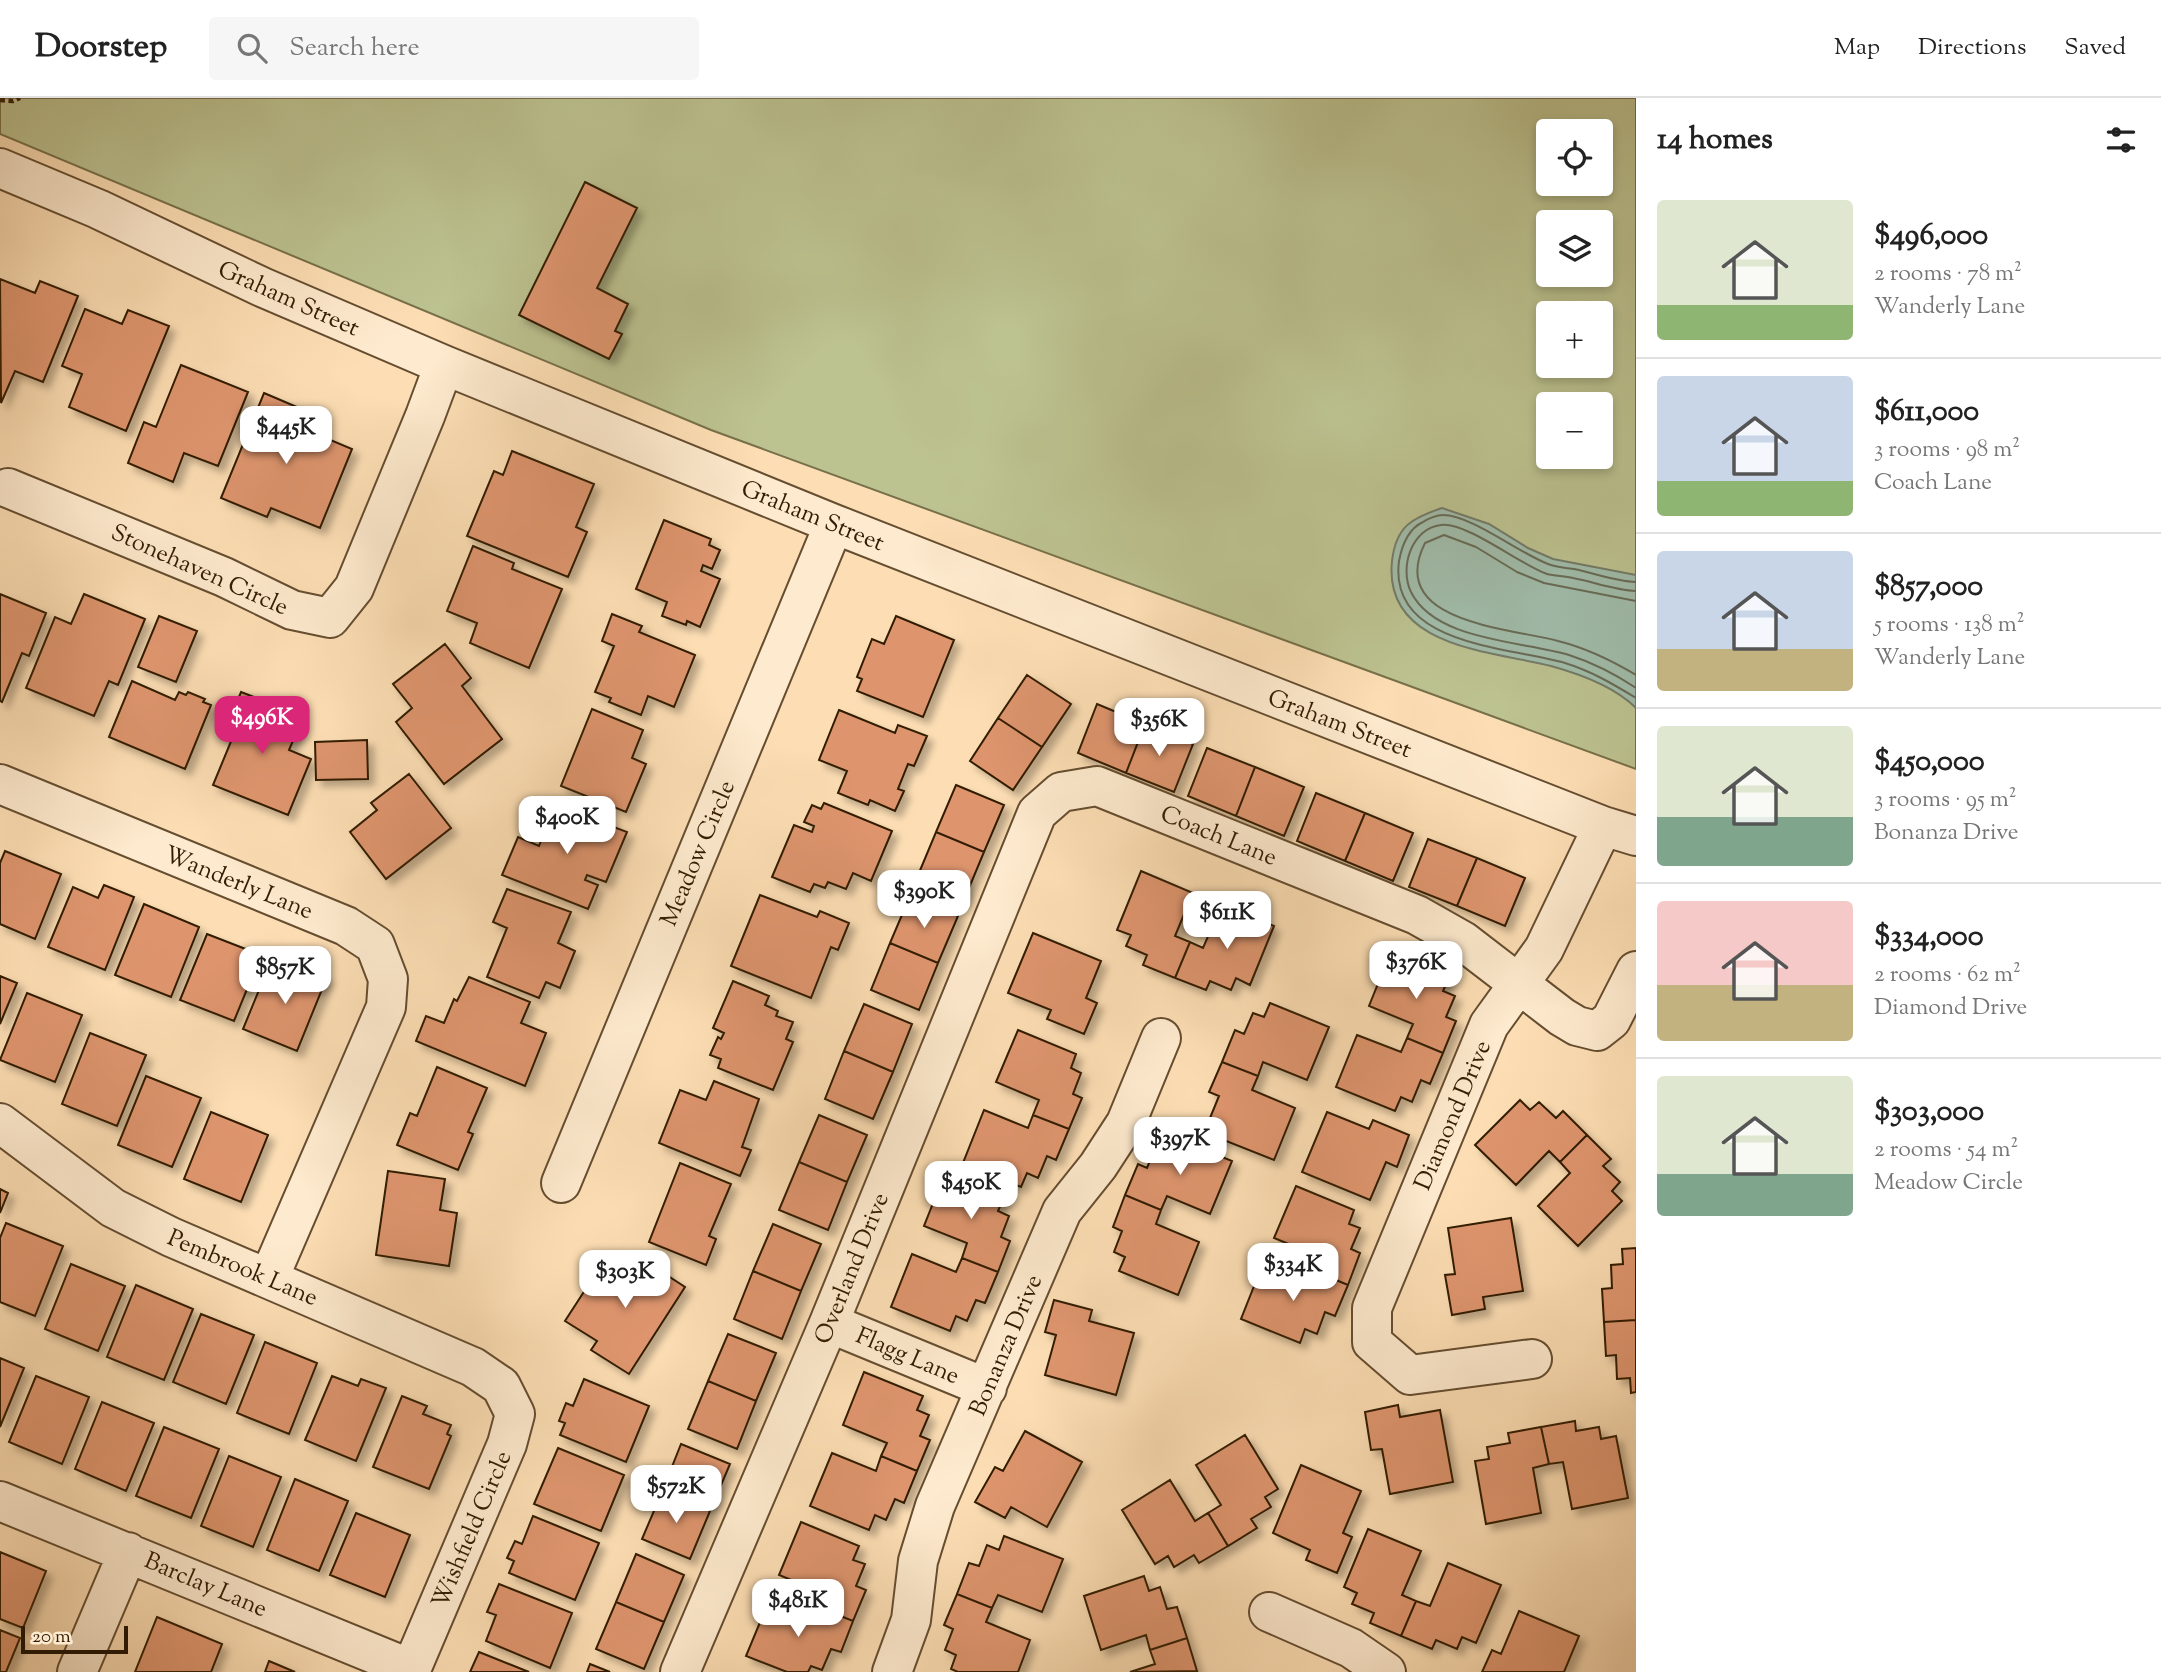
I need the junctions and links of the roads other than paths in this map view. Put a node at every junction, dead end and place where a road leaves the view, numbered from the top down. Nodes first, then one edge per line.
1 (0, 168) edge
2 (443, 365) junction
3 (8, 488) dead end
4 (834, 524) junction
5 (0, 784) edge
6 (1061, 792) joint
7 (1620, 831) edge
8 (1636, 971) edge
9 (1518, 984) junction
10 (1161, 1038) dead end
11 (0, 1123) edge
12 (561, 1183) dead end
13 (269, 1278) junction
14 (829, 1323) junction
15 (1532, 1359) dead end
16 (501, 1386) joint
17 (987, 1388) junction
18 (0, 1501) edge
19 (128, 1552) junction
20 (1269, 1612) dead end
21 (411, 1671) edge
22 (77, 1672) edge
23 (680, 1672) edge
24 (892, 1672) edge
25 (1386, 1672) edge

1 - 2 street, Graham Street
2 - 3 street, Stonehaven Circle
2 - 4 street, Graham Street
4 - 7 street, Graham Street
4 - 12 street, Meadow Circle
5 - 13 street, Wanderly Lane
6 - 9 street, Coach Lane
6 - 14 street, Overland Drive
7 - 9 street, Diamond Drive
8 - 9 street, Coach Lane
9 - 15 street, Diamond Drive
10 - 17 street, Bonanza Drive
11 - 13 street, Pembrook Lane
13 - 16 street, Pembrook Lane
14 - 17 street, Flagg Lane
14 - 23 street, Overland Drive
16 - 21 street, Wishfield Circle
17 - 24 street, Bonanza Drive
18 - 19 street, Barclay Lane
19 - 21 street, Barclay Lane
19 - 22 street
20 - 25 street

